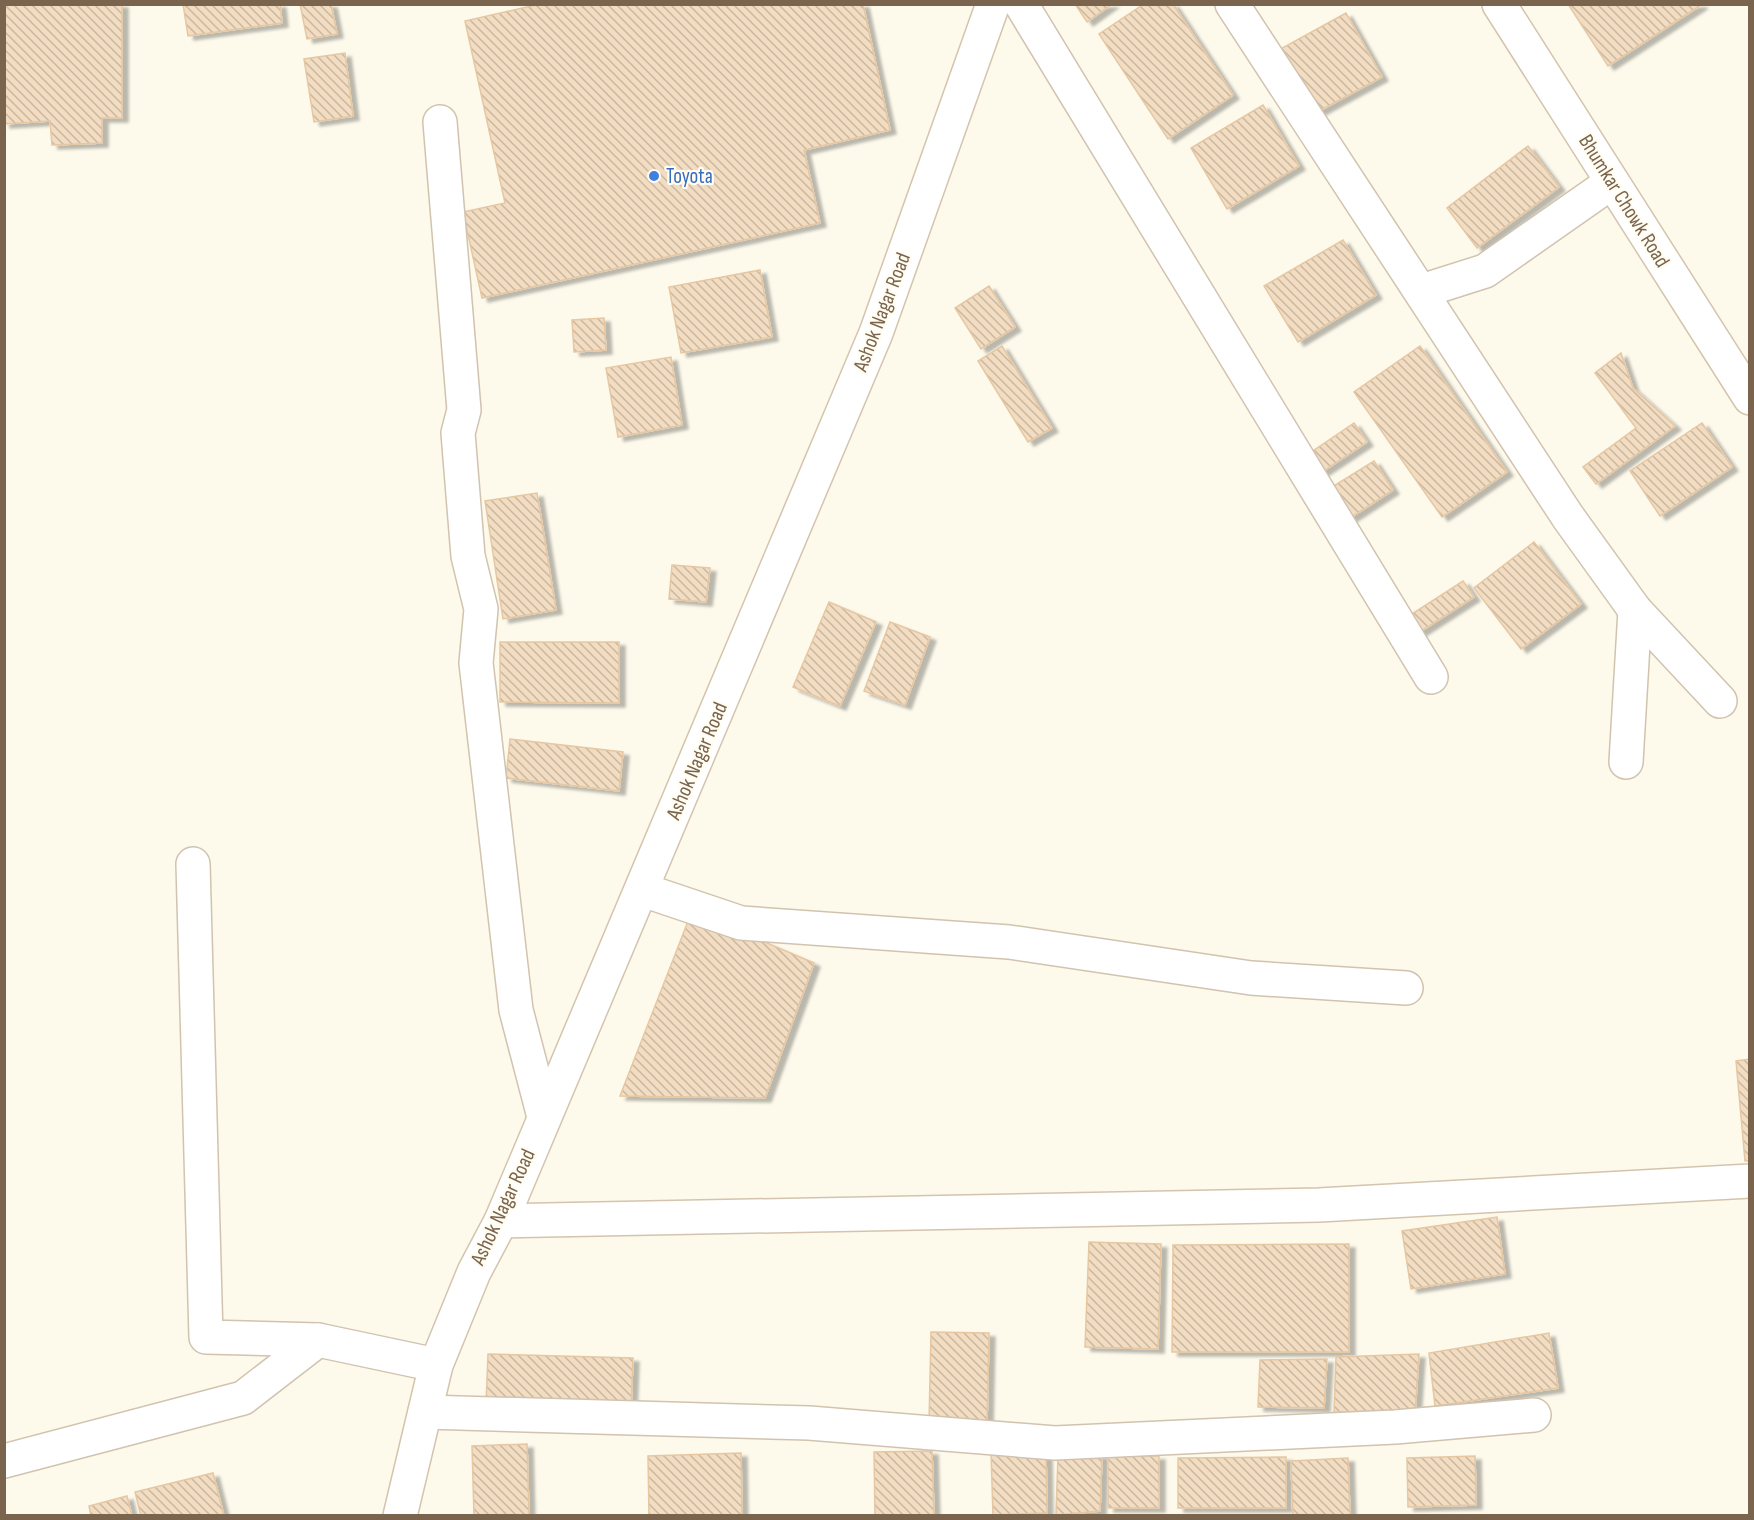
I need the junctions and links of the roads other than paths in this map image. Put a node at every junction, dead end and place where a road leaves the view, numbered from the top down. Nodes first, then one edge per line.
1 (993, 4) edge
2 (1021, 4) edge
3 (1232, 4) edge
4 (1499, 4) edge
5 (440, 122) dead end
6 (1612, 182) junction
7 (1422, 291) junction
8 (1749, 398) edge
9 (1635, 610) junction
10 (1431, 677) dead end
11 (1720, 702) dead end
12 (1626, 762) dead end
13 (193, 864) dead end
14 (643, 890) junction
15 (1406, 988) dead end
16 (544, 1117) junction
17 (1749, 1181) edge
18 (501, 1221) junction
19 (318, 1340) junction
20 (436, 1365) junction
21 (425, 1412) junction
22 (1534, 1415) dead end
23 (4, 1461) edge
24 (400, 1515) edge

1 - 14 street, Ashok Nagar Road
2 - 10 street
3 - 7 street
4 - 6 street, Bhumkar Chowk Road
5 - 16 street
6 - 7 street
6 - 8 street, Bhumkar Chowk Road
7 - 9 street
9 - 11 street
9 - 12 street
13 - 19 street
14 - 15 street
14 - 16 street, Ashok Nagar Road
16 - 18 street, Ashok Nagar Road
17 - 18 street
18 - 20 street, Ashok Nagar Road
19 - 20 street
19 - 23 street
20 - 21 street, Ashok Nagar Road
21 - 22 street
21 - 24 street, Ashok Nagar Road

